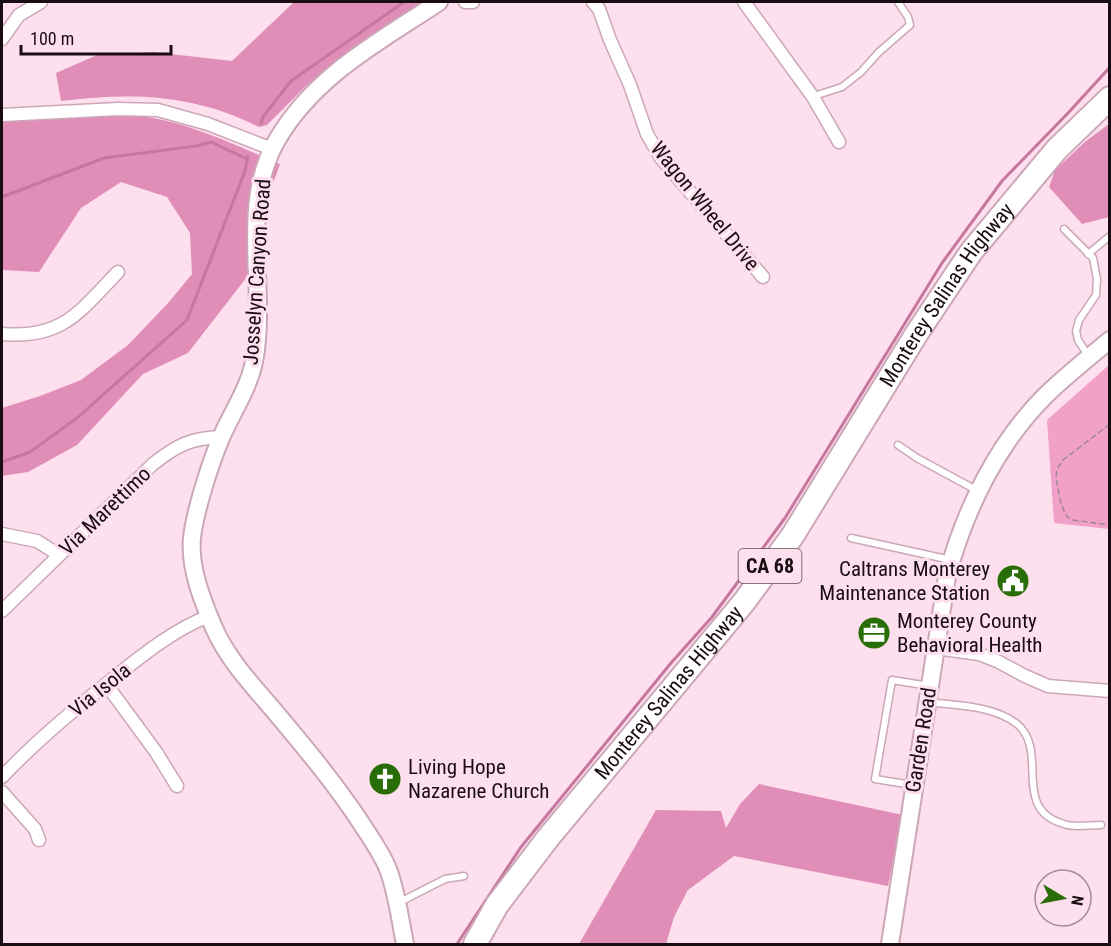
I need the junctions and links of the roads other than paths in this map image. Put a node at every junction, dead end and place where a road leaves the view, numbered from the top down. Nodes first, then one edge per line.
1 (41, 2) edge
2 (439, 2) edge
3 (465, 2) edge
4 (473, 2) edge
5 (592, 2) edge
6 (744, 2) edge
7 (898, 2) edge
8 (2, 39) edge
9 (813, 97) junction
10 (1110, 98) edge
11 (1110, 108) edge
12 (2, 115) edge
13 (839, 142) dead end
14 (273, 149) junction
15 (1041, 169) junction
16 (1064, 229) dead end
17 (1110, 236) edge
18 (1088, 254) junction
19 (118, 272) dead end
20 (763, 277) dead end
21 (2, 334) edge
22 (1110, 340) edge
23 (1089, 357) junction
24 (221, 437) junction
25 (898, 445) dead end
26 (979, 492) junction
27 (2, 534) edge
28 (851, 538) dead end
29 (59, 555) junction
30 (951, 561) junction
31 (2, 610) edge
32 (209, 616) junction
33 (936, 648) junction
34 (106, 684) junction
35 (1110, 691) edge
36 (929, 694) junction
37 (2, 777) edge
38 (177, 786) dead end
39 (915, 786) junction
40 (2, 792) edge
41 (1101, 825) dead end
42 (39, 840) dead end
43 (464, 876) dead end
44 (398, 904) junction
45 (405, 945) edge
46 (474, 945) edge
47 (890, 945) edge

1 - 8 street
2 - 14 street, Josselyn Canyon Road
3 - 4 street
5 - 20 street, Wagon Wheel Drive
6 - 9 street
7 - 9 lane
9 - 13 street
10 - 15 highway, Monterey Salinas Highway / CA 68
11 - 15 highway, Monterey Salinas Highway / CA 68
12 - 14 street
14 - 24 street, Josselyn Canyon Road
15 - 46 highway, Monterey Salinas Highway / CA 68
16 - 18 lane
17 - 18 lane
18 - 23 lane
19 - 21 street
22 - 23 street, Garden Road
23 - 26 street, Garden Road
24 - 29 street, Via Marettimo
24 - 32 street, Josselyn Canyon Road
25 - 26 lane
26 - 30 street, Garden Road
27 - 29 street
28 - 30 lane
29 - 31 street, Via Marettimo
30 - 33 street, Garden Road
32 - 34 street, Via Isola
32 - 44 street, Josselyn Canyon Road
33 - 35 street
33 - 36 street, Garden Road
34 - 37 street, Via Isola
34 - 38 street
36 - 39 street, Garden Road
36 - 39 lane
36 - 41 lane
39 - 47 street, Garden Road
40 - 42 street
43 - 44 lane
44 - 45 street, Josselyn Canyon Road

